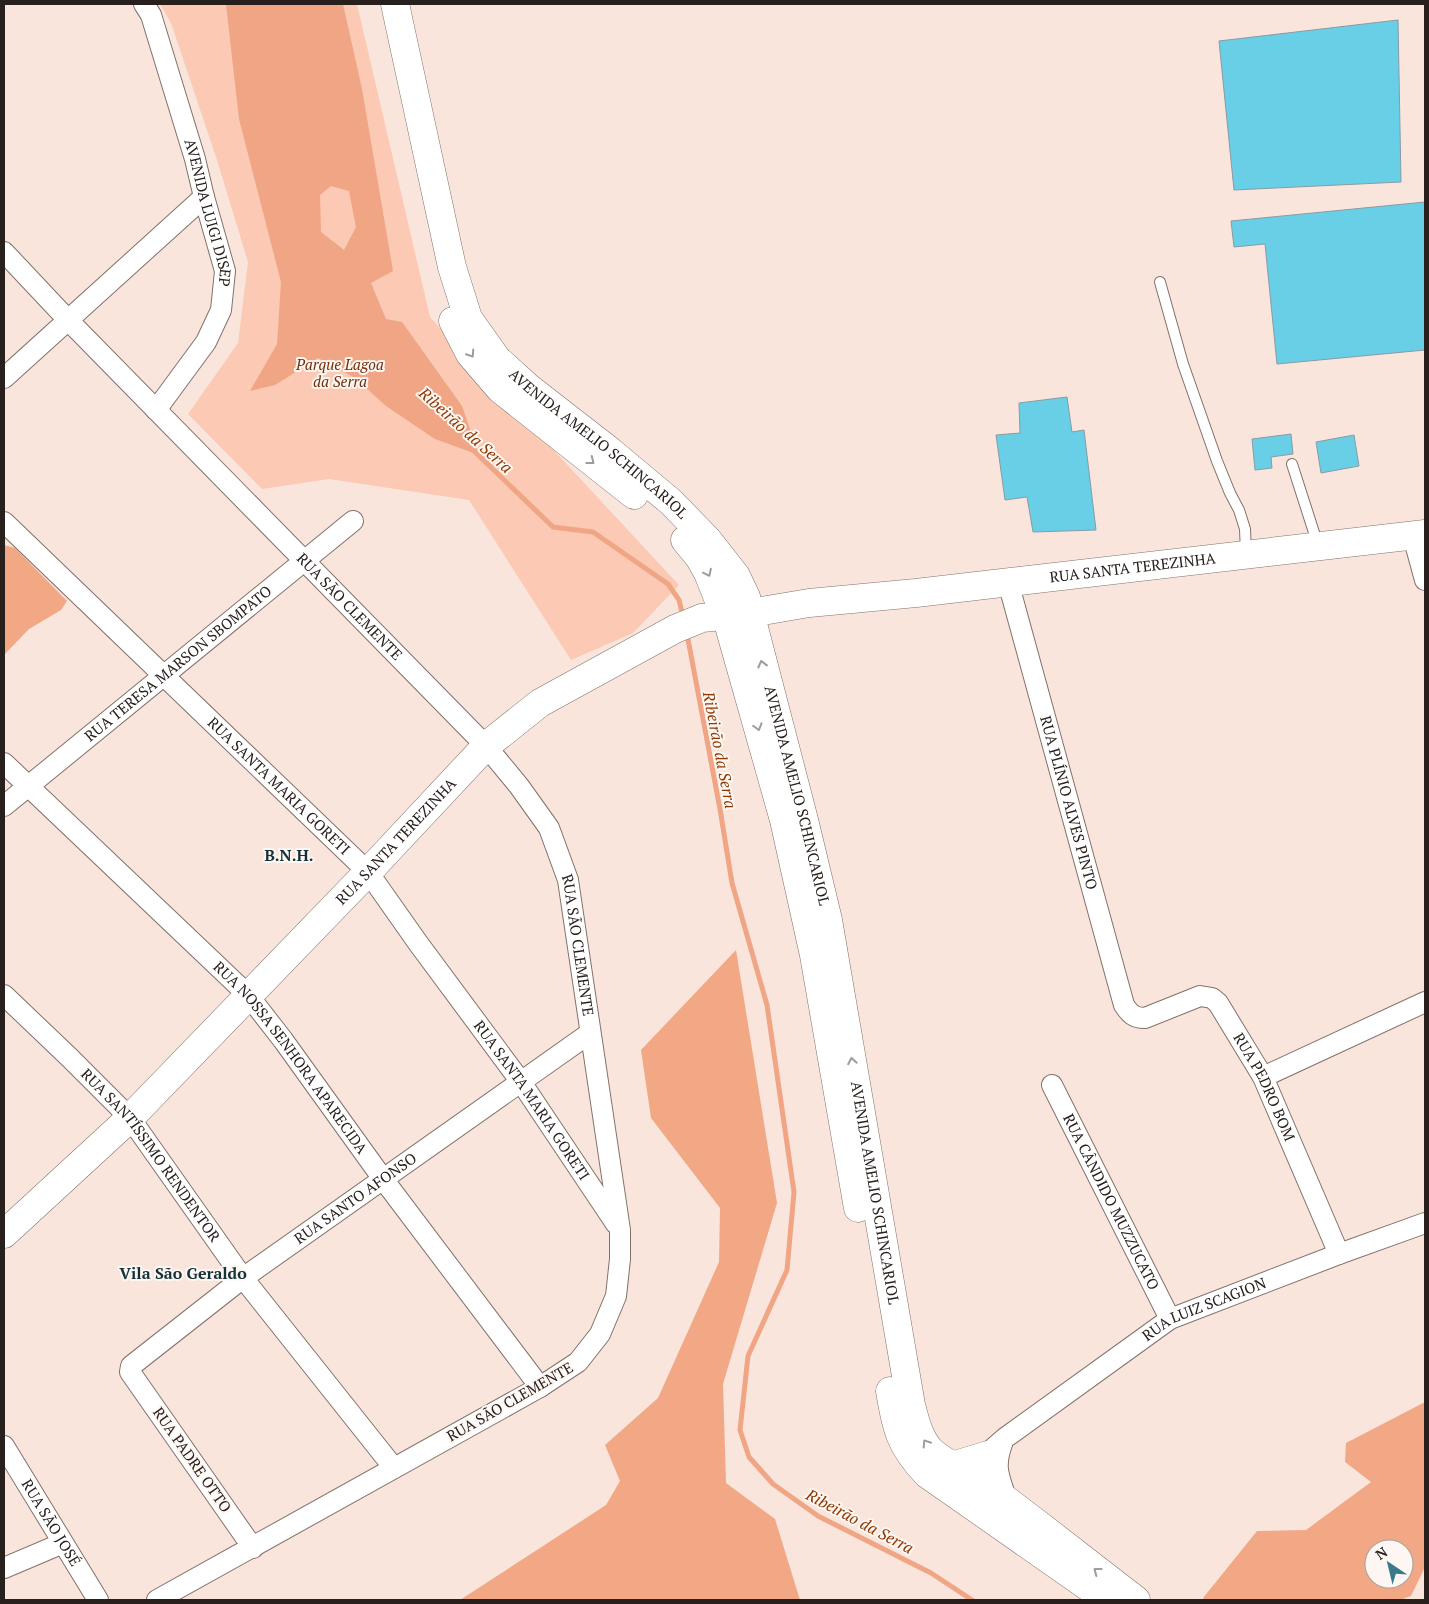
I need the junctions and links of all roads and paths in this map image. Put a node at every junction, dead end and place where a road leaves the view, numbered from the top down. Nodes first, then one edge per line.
1 (144, 4) edge
2 (378, 4) edge
3 (395, 4) edge
4 (204, 197) junction
5 (4, 252) edge
6 (1160, 282) dead end
7 (68, 320) junction
8 (4, 378) edge
9 (156, 410) junction
10 (1292, 464) dead end
11 (353, 521) dead end
12 (4, 522) edge
13 (1419, 535) edge
14 (1318, 546) junction
15 (1246, 554) junction
16 (304, 561) junction
17 (1425, 580) edge
18 (1008, 582) junction
19 (715, 614) junction
20 (164, 676) junction
21 (486, 746) junction
22 (4, 763) edge
23 (28, 786) junction
24 (4, 806) edge
25 (368, 872) junction
26 (4, 995) edge
27 (248, 995) junction
28 (1425, 1002) edge
29 (1137, 1018) joint
30 (590, 1033) junction
31 (1263, 1078) junction
32 (521, 1082) junction
33 (1052, 1086) dead end
34 (130, 1118) junction
35 (383, 1179) junction
36 (1425, 1223) edge
37 (620, 1230) junction
38 (4, 1234) edge
39 (1339, 1254) junction
40 (243, 1278) junction
41 (1170, 1319) junction
42 (130, 1372) joint
43 (540, 1388) junction
44 (4, 1446) edge
45 (991, 1458) junction
46 (394, 1468) junction
47 (996, 1509) junction
48 (63, 1543) junction
49 (253, 1548) junction
50 (4, 1568) edge
51 (98, 1600) edge
52 (157, 1600) edge
53 (1106, 1600) edge
54 (1136, 1600) edge

1 - 4 street, AVENIDA LUIGI DISEP
2 -> 19 main road, AVENIDA AMELIO SCHINCARIOL
3 - 19 main road, AVENIDA AMELIO SCHINCARIOL
4 - 7 street
4 - 9 street, AVENIDA LUIGI DISEP
5 - 7 street, RUA SÃO CLEMENTE
6 - 15 lane
7 - 8 street
7 - 9 street, RUA SÃO CLEMENTE
9 - 16 street, RUA SÃO CLEMENTE
10 - 14 lane
11 - 16 street, RUA TERESA MARSON SBOMPATO
12 - 20 street, RUA SANTA MARIA GORETI
13 - 14 main road, RUA SANTA TEREZINHA
13 - 17 street
14 - 15 main road, RUA SANTA TEREZINHA
15 - 18 main road, RUA SANTA TEREZINHA
16 - 20 street, RUA TERESA MARSON SBOMPATO
16 - 21 street, RUA SÃO CLEMENTE
18 - 19 main road, RUA SANTA TEREZINHA
18 - 29 street, RUA PLÍNIO ALVES PINTO
19 - 21 main road, RUA SANTA TEREZINHA
45 -> 19 main road, AVENIDA AMELIO SCHINCARIOL
19 -> 47 main road, AVENIDA AMELIO SCHINCARIOL
20 - 23 street, RUA TERESA MARSON SBOMPATO
20 - 25 street, RUA SANTA MARIA GORETI
21 - 25 main road, RUA SANTA TEREZINHA
21 - 30 street, RUA SÃO CLEMENTE
22 - 23 street, RUA NOSSA SENHORA APARECIDA
23 - 24 street, RUA TERESA MARSON SBOMPATO
23 - 27 street, RUA NOSSA SENHORA APARECIDA
25 - 27 main road, RUA SANTA TEREZINHA
25 - 32 street, RUA SANTA MARIA GORETI
26 - 34 street, RUA SANTÍSSIMO RENDENTOR
27 - 34 main road, RUA SANTA TEREZINHA
27 - 35 street, RUA NOSSA SENHORA APARECIDA
28 - 31 street
29 - 31 street, RUA PEDRO BOM
30 - 32 street, RUA SANTO AFONSO
30 - 37 street, RUA SÃO CLEMENTE
31 - 39 street, RUA PEDRO BOM
32 - 35 street, RUA SANTO AFONSO
32 - 37 street, RUA SANTA MARIA GORETI
33 - 41 street, RUA CÂNDIDO MUZZUCATO
34 - 38 main road, RUA SANTA TEREZINHA
34 - 40 street, RUA SANTÍSSIMO RENDENTOR
35 - 40 street, RUA SANTO AFONSO
35 - 43 street, RUA NOSSA SENHORA APARECIDA
36 - 39 street, RUA LUIZ SCAGION
37 - 43 street, RUA SÃO CLEMENTE
39 - 41 street, RUA LUIZ SCAGION
40 - 42 street, RUA SANTO AFONSO
40 - 46 street, RUA SANTÍSSIMO RENDENTOR
41 - 45 street, RUA LUIZ SCAGION
42 - 49 street, RUA PADRE OTTO
43 - 46 street, RUA SÃO CLEMENTE
44 - 48 street, RUA SÃO JOSÉ
45 - 47 main road, AVENIDA AMELIO SCHINCARIOL
45 - 47 street
46 - 49 street, RUA SÃO CLEMENTE
47 - 53 main road, AVENIDA AMELIO SCHINCARIOL
54 -> 47 main road, AVENIDA AMELIO SCHINCARIOL
48 - 50 street
48 - 51 street, RUA SÃO JOSÉ
49 - 52 street, RUA SÃO CLEMENTE

